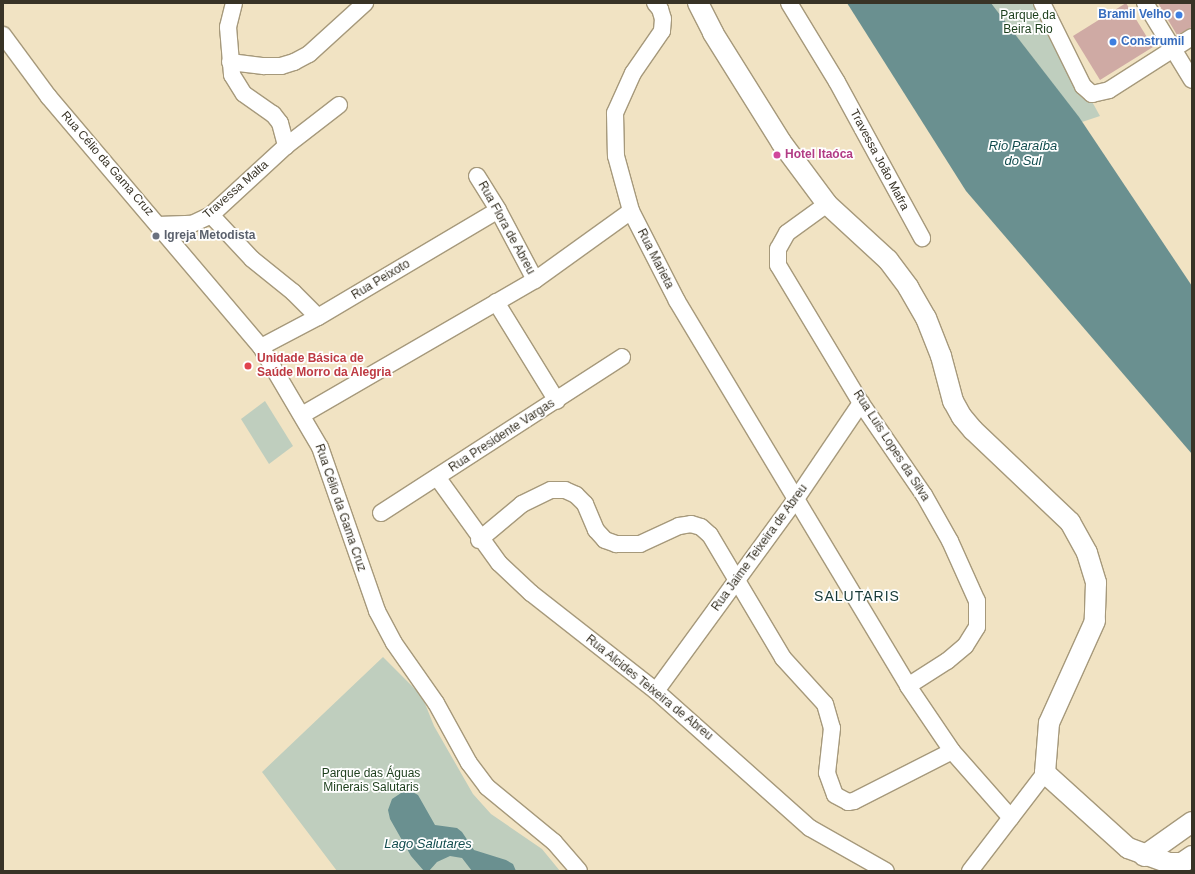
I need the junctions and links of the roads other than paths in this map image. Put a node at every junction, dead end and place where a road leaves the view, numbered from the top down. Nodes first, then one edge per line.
1 (234, 3) edge
2 (366, 3) edge
3 (655, 3) edge
4 (698, 3) edge
5 (789, 3) edge
6 (1042, 3) edge
7 (1145, 3) edge
8 (3, 35) edge
9 (1192, 37) edge
10 (1173, 50) junction
11 (230, 62) junction
12 (1192, 80) edge
13 (339, 106) dead end
14 (286, 146) junction
15 (477, 176) dead end
16 (827, 204) junction
17 (498, 210) junction
18 (631, 211) junction
19 (212, 215) junction
20 (158, 225) junction
21 (922, 238) dead end
22 (535, 280) junction
23 (496, 302) junction
24 (318, 317) junction
25 (262, 347) junction
26 (622, 357) dead end
27 (557, 401) junction
28 (861, 403) junction
29 (302, 415) junction
30 (437, 477) junction
31 (796, 499) junction
32 (381, 513) dead end
33 (479, 540) junction
34 (737, 580) junction
35 (908, 686) junction
36 (656, 691) junction
37 (952, 751) junction
38 (1046, 773) junction
39 (1011, 818) junction
40 (1192, 822) edge
41 (1144, 856) junction
42 (1192, 856) edge
43 (579, 871) edge
44 (886, 871) edge
45 (970, 871) edge

1 - 11 street
2 - 11 street
3 - 18 street, Rua Marieta
4 - 16 main road
5 - 21 street, Travessa João Mafra
6 - 10 street
7 - 10 street
8 - 20 street, Rua Célio da Gama Cruz
9 - 10 street
10 - 12 street
11 - 14 street
13 - 14 street, Travessa Malta
14 - 19 street, Travessa Malta
15 - 17 street, Rua Flora de Abreu
16 - 28 street, Rua Luis Lopes da Silva
16 - 38 main road
17 - 22 street, Rua Flora de Abreu
17 - 24 street, Rua Peixoto
18 - 22 street
18 - 31 street, Rua Marieta
19 - 20 street, Travessa Malta
19 - 24 street
20 - 25 street, Rua Célio da Gama Cruz
22 - 23 street
23 - 27 street
23 - 29 street
24 - 25 street, Rua Peixoto
25 - 29 street, Rua Célio da Gama Cruz
26 - 27 street, Rua Presidente Vargas
27 - 30 street, Rua Presidente Vargas
28 - 31 street, Rua Jaime Teixeira de Abreu
28 - 35 street, Rua Luis Lopes da Silva
29 - 43 street, Rua Célio da Gama Cruz
30 - 32 street, Rua Presidente Vargas
30 - 33 street, Rua Alcides Teixeira de Abreu
31 - 34 street, Rua Jaime Teixeira de Abreu
31 - 35 street, Rua Marieta
33 - 34 street
33 - 36 street, Rua Alcides Teixeira de Abreu
34 - 36 street, Rua Jaime Teixeira de Abreu
34 - 37 street
35 - 37 street, Rua Marieta
36 - 44 street, Rua Alcides Teixeira de Abreu
37 - 39 street, Rua Marieta
38 - 39 street
38 - 41 main road
39 - 45 street
40 - 41 main road
41 - 42 main road

